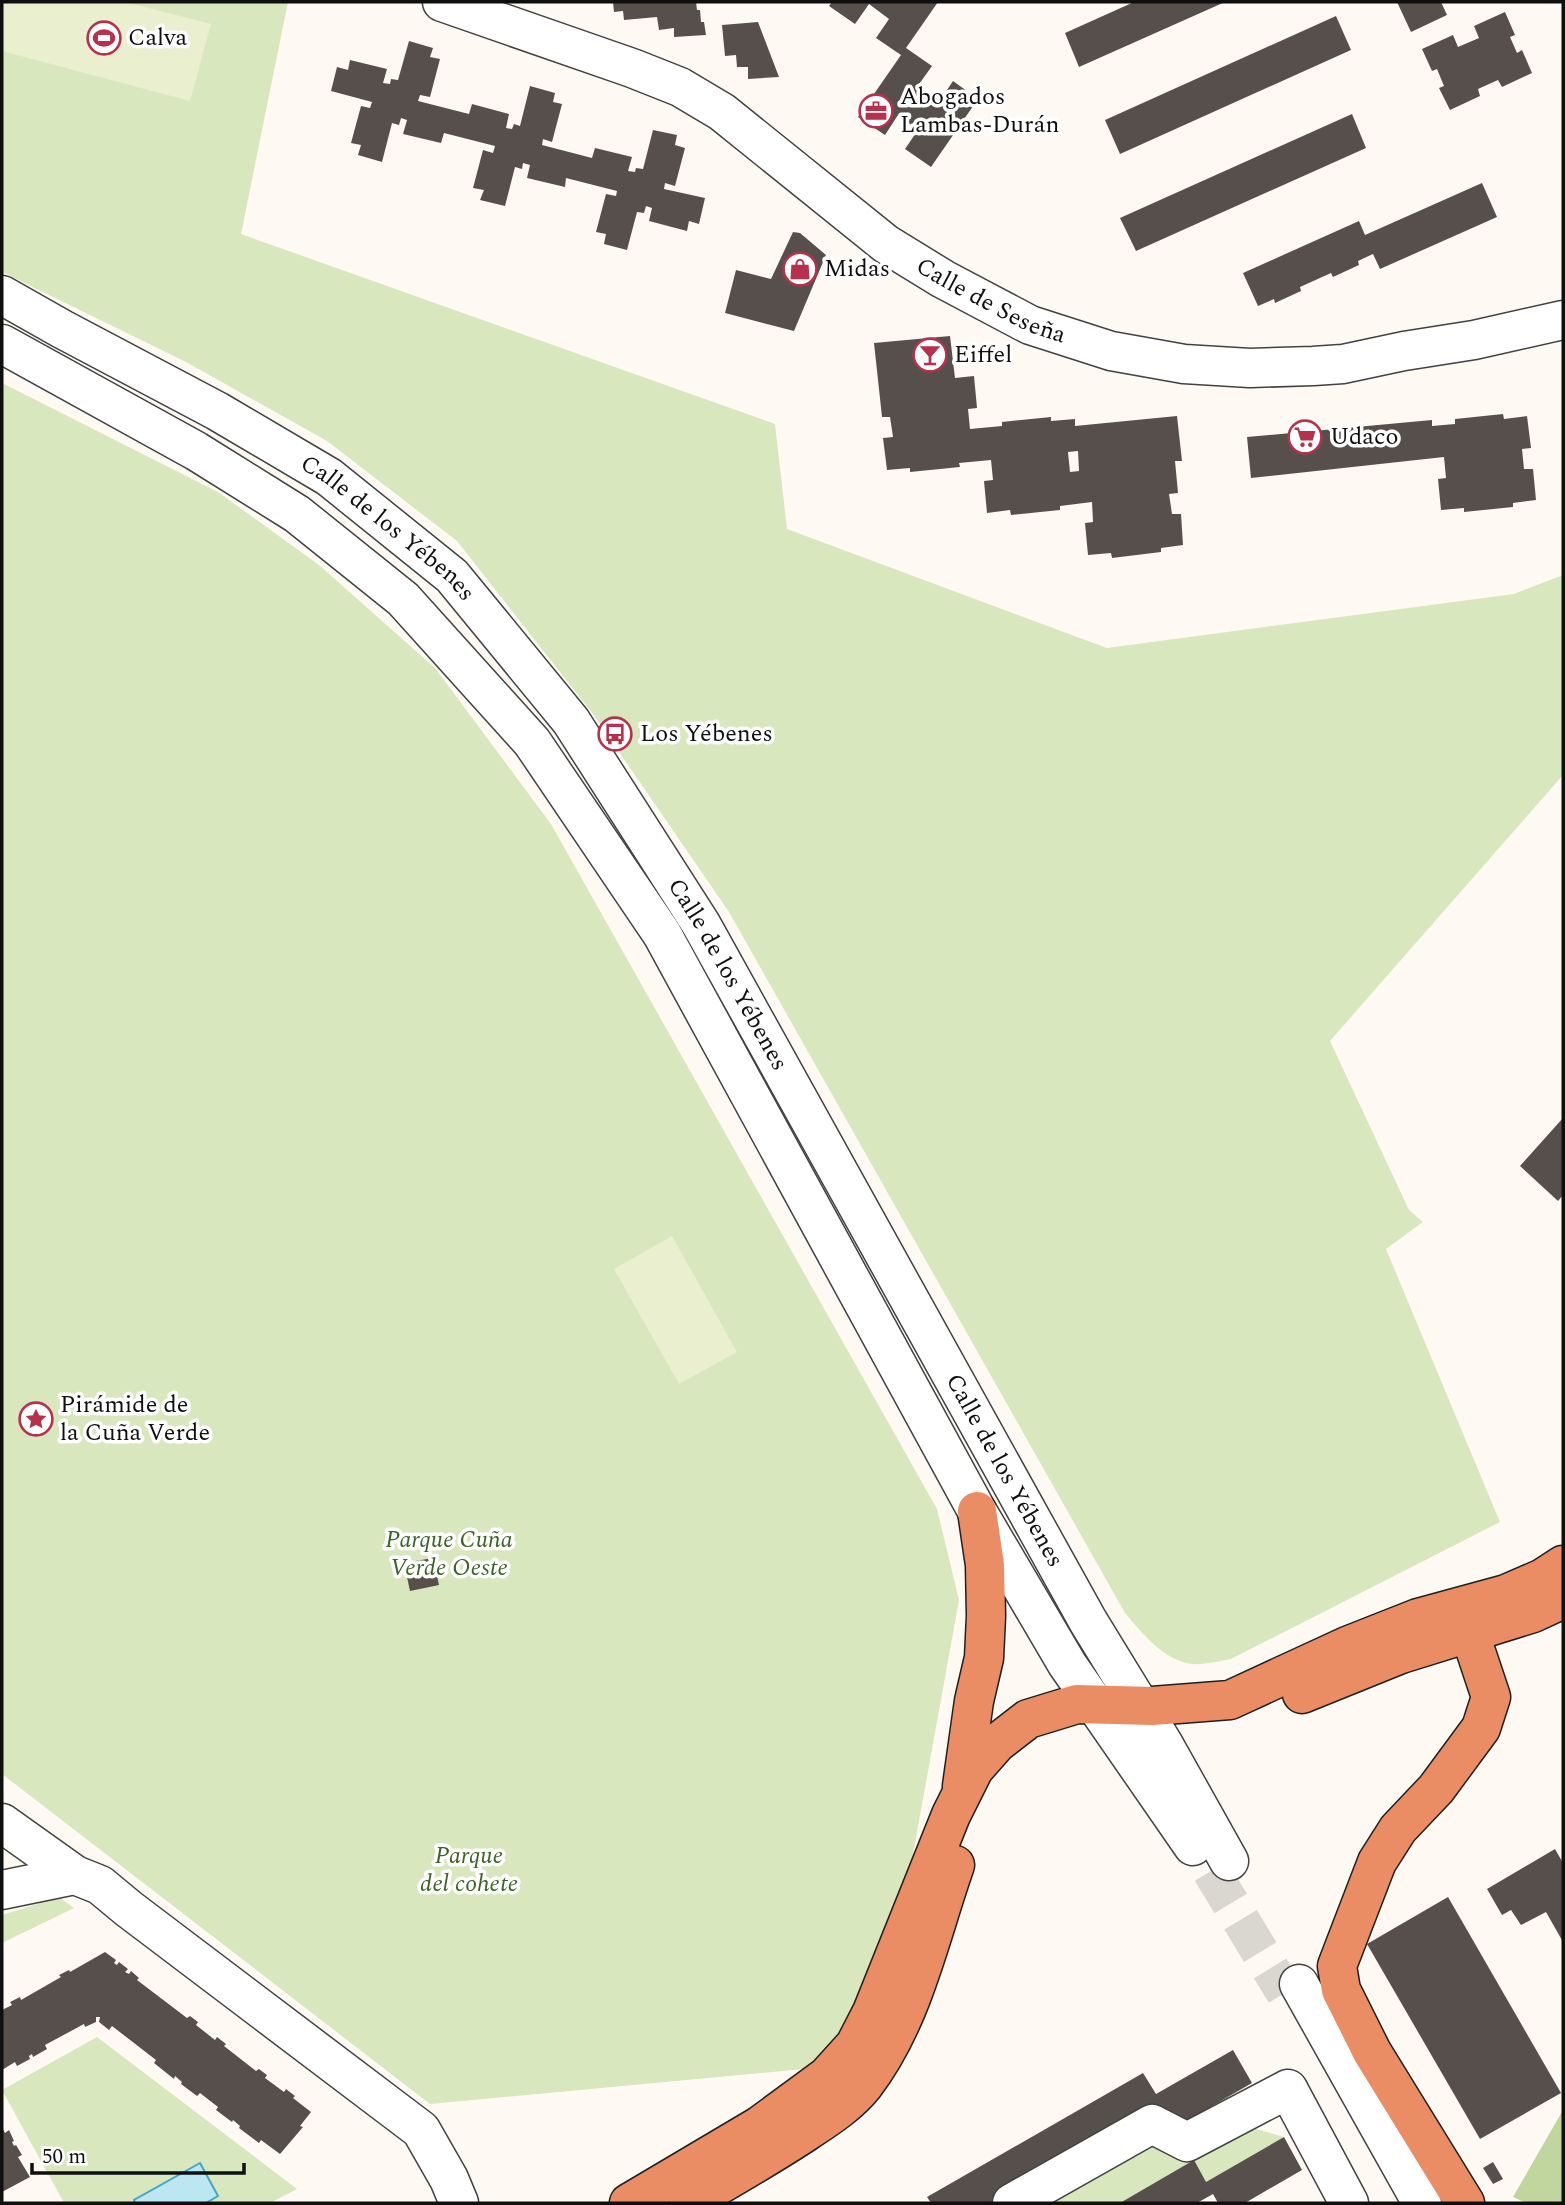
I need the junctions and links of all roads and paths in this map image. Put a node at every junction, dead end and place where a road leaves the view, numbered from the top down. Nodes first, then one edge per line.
1 (443, 2) edge
2 (2, 295) edge
3 (1563, 320) edge
4 (2, 344) edge
5 (977, 1511) junction
6 (1563, 1566) edge
7 (1563, 1599) edge
8 (1464, 1625) junction
9 (1126, 1717) junction
10 (960, 1795) junction
11 (2, 1823) edge
12 (1220, 1866) tunnel mouth
13 (75, 1875) junction
14 (2, 1890) edge
15 (459, 2203) edge
16 (629, 2203) edge
17 (688, 2203) edge
18 (1012, 2203) edge
19 (1349, 2203) edge
20 (1398, 2203) edge
21 (1422, 2203) edge
22 (1459, 2203) edge
23 (1465, 2203) edge

1 - 3 street, Calle de Seseña
2 - 9 street, Calle de los Yébenes
4 - 5 street, Calle de los Yébenes
5 - 9 street, Calle de los Yébenes
5 - 10 highway
6 - 8 highway
7 - 8 highway
8 - 9 highway
8 - 22 highway
8 - 23 highway
9 - 10 highway
9 - 12 street, Calle de los Yébenes
9 - 17 highway
10 - 16 highway
11 - 13 street
13 - 14 street
13 - 15 street
18 - 19 street
20 - 21 street

